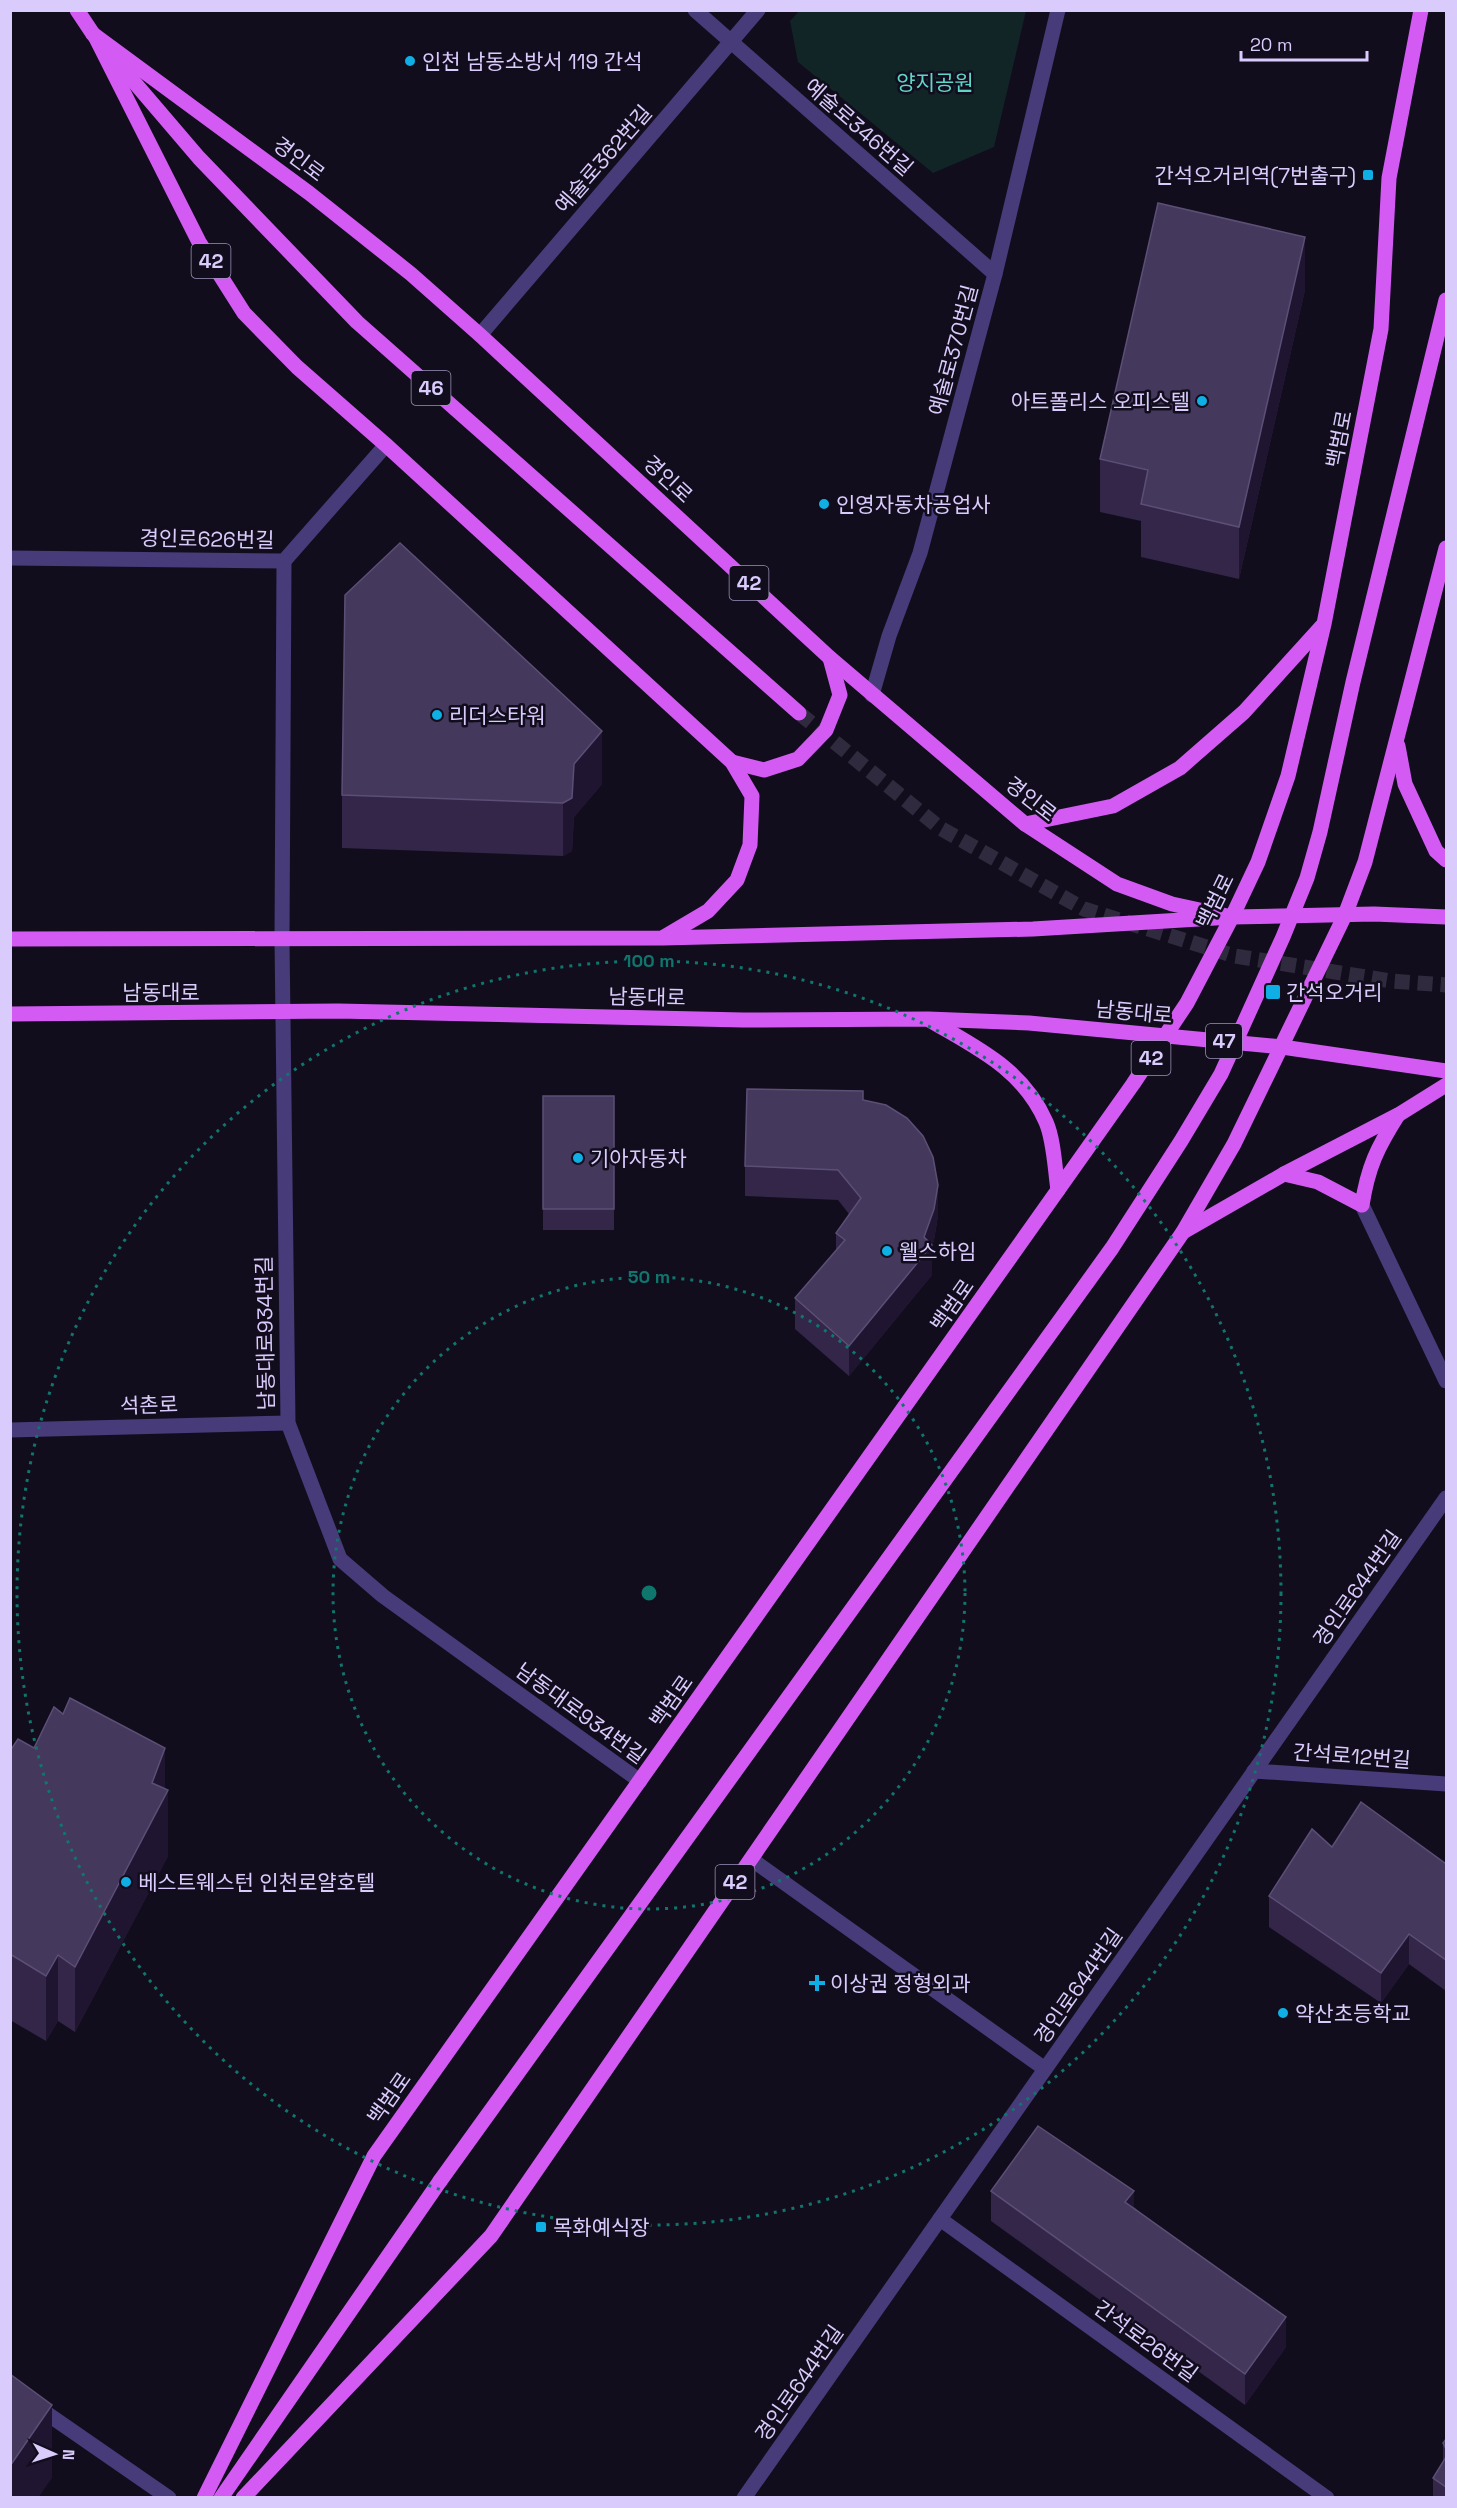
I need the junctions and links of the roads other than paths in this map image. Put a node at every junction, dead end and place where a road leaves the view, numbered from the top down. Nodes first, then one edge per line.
1 (77, 10) edge
2 (695, 10) edge
3 (758, 10) edge
4 (1058, 10) edge
5 (1421, 10) edge
6 (93, 34) junction
7 (731, 42) junction
8 (995, 274) junction
9 (1446, 300) edge
10 (480, 334) junction
11 (386, 445) junction
12 (1446, 548) edge
13 (10, 558) edge
14 (284, 561) junction
15 (1324, 624) junction
16 (830, 658) junction
17 (872, 695) junction
18 (799, 713) tunnel mouth
19 (1398, 741) junction
20 (732, 762) junction
21 (1025, 824) junction
22 (1446, 860) edge
23 (1345, 915) junction
24 (1232, 917) junction
25 (1446, 917) edge
26 (663, 938) junction
27 (10, 939) edge
28 (282, 939) junction
29 (282, 1012) junction
30 (10, 1014) edge
31 (928, 1019) junction
32 (1166, 1036) junction
33 (1282, 1047) junction
34 (1446, 1071) edge
35 (1446, 1085) edge
36 (1398, 1116) junction
37 (1284, 1174) junction
38 (1058, 1190) junction
39 (1362, 1205) junction
40 (1184, 1232) junction
41 (1446, 1381) edge
42 (288, 1423) junction
43 (10, 1430) edge
44 (1446, 1498) edge
45 (1254, 1771) junction
46 (640, 1781) junction
47 (1446, 1784) edge
48 (751, 1859) junction
49 (1045, 2069) junction
50 (940, 2219) junction
51 (10, 2388) edge
52 (169, 2498) edge
53 (204, 2498) edge
54 (221, 2498) edge
55 (243, 2498) edge
56 (744, 2498) edge
57 (1327, 2498) edge

1 - 6 main road, 경인로 / 42
2 - 7 street, 예술로346번길
3 - 7 street, 예술로362번길
4 - 8 street, 예술로370번길
5 - 15 main road, 백범로
6 - 10 main road, 경인로 / 42
6 - 11 main road, 경인로 / 42
6 - 18 main road, 경인로 / 46
7 - 8 street, 예술로346번길
7 - 10 street, 예술로362번길
8 - 17 street, 예술로370번길
9 - 54 main road, bridge
10 - 16 main road, 경인로 / 42
11 - 14 street, 경인로626번길
11 - 20 main road, 경인로 / 42
12 - 19 main road
13 - 14 street, 경인로626번길
14 - 28 street, 남동대로934번길
15 - 21 main road
15 - 24 main road, 백범로
16 - 17 main road, 경인로 / 42
16 - 20 main road
17 - 21 main road, 경인로 / 42
19 - 22 main road
19 - 23 main road
20 - 26 main road
21 - 24 main road, 경인로 / 42
23 - 24 main road
23 - 25 main road
23 - 33 main road, 42
24 - 26 main road
24 - 32 main road, 백범로 / 42
26 - 28 main road
27 - 28 main road
28 - 29 street, 남동대로934번길
29 - 30 main road, 남동대로 / 47
29 - 31 main road, 남동대로 / 47
29 - 42 street, 남동대로934번길
31 - 32 main road, 남동대로 / 47
31 - 38 main road
32 - 33 main road, 남동대로 / 47
32 - 38 main road, 백범로 / 42
33 - 34 main road, 남동대로
33 - 40 main road, 42
35 - 36 main road
36 - 37 main road
36 - 39 main road
37 - 39 main road
37 - 40 main road
38 - 46 main road, 백범로 / 42
39 - 41 street
40 - 48 main road, 42
42 - 43 street, 석촌로
42 - 46 street, 남동대로934번길
44 - 45 street, 경인로644번길
45 - 47 street, 간석로12번길
45 - 49 street, 경인로644번길
46 - 53 main road, 백범로 / 42
48 - 49 street
48 - 55 main road, 42
49 - 50 street, 경인로644번길
50 - 56 street, 경인로644번길
50 - 57 street, 간석로26번길
51 - 52 street

